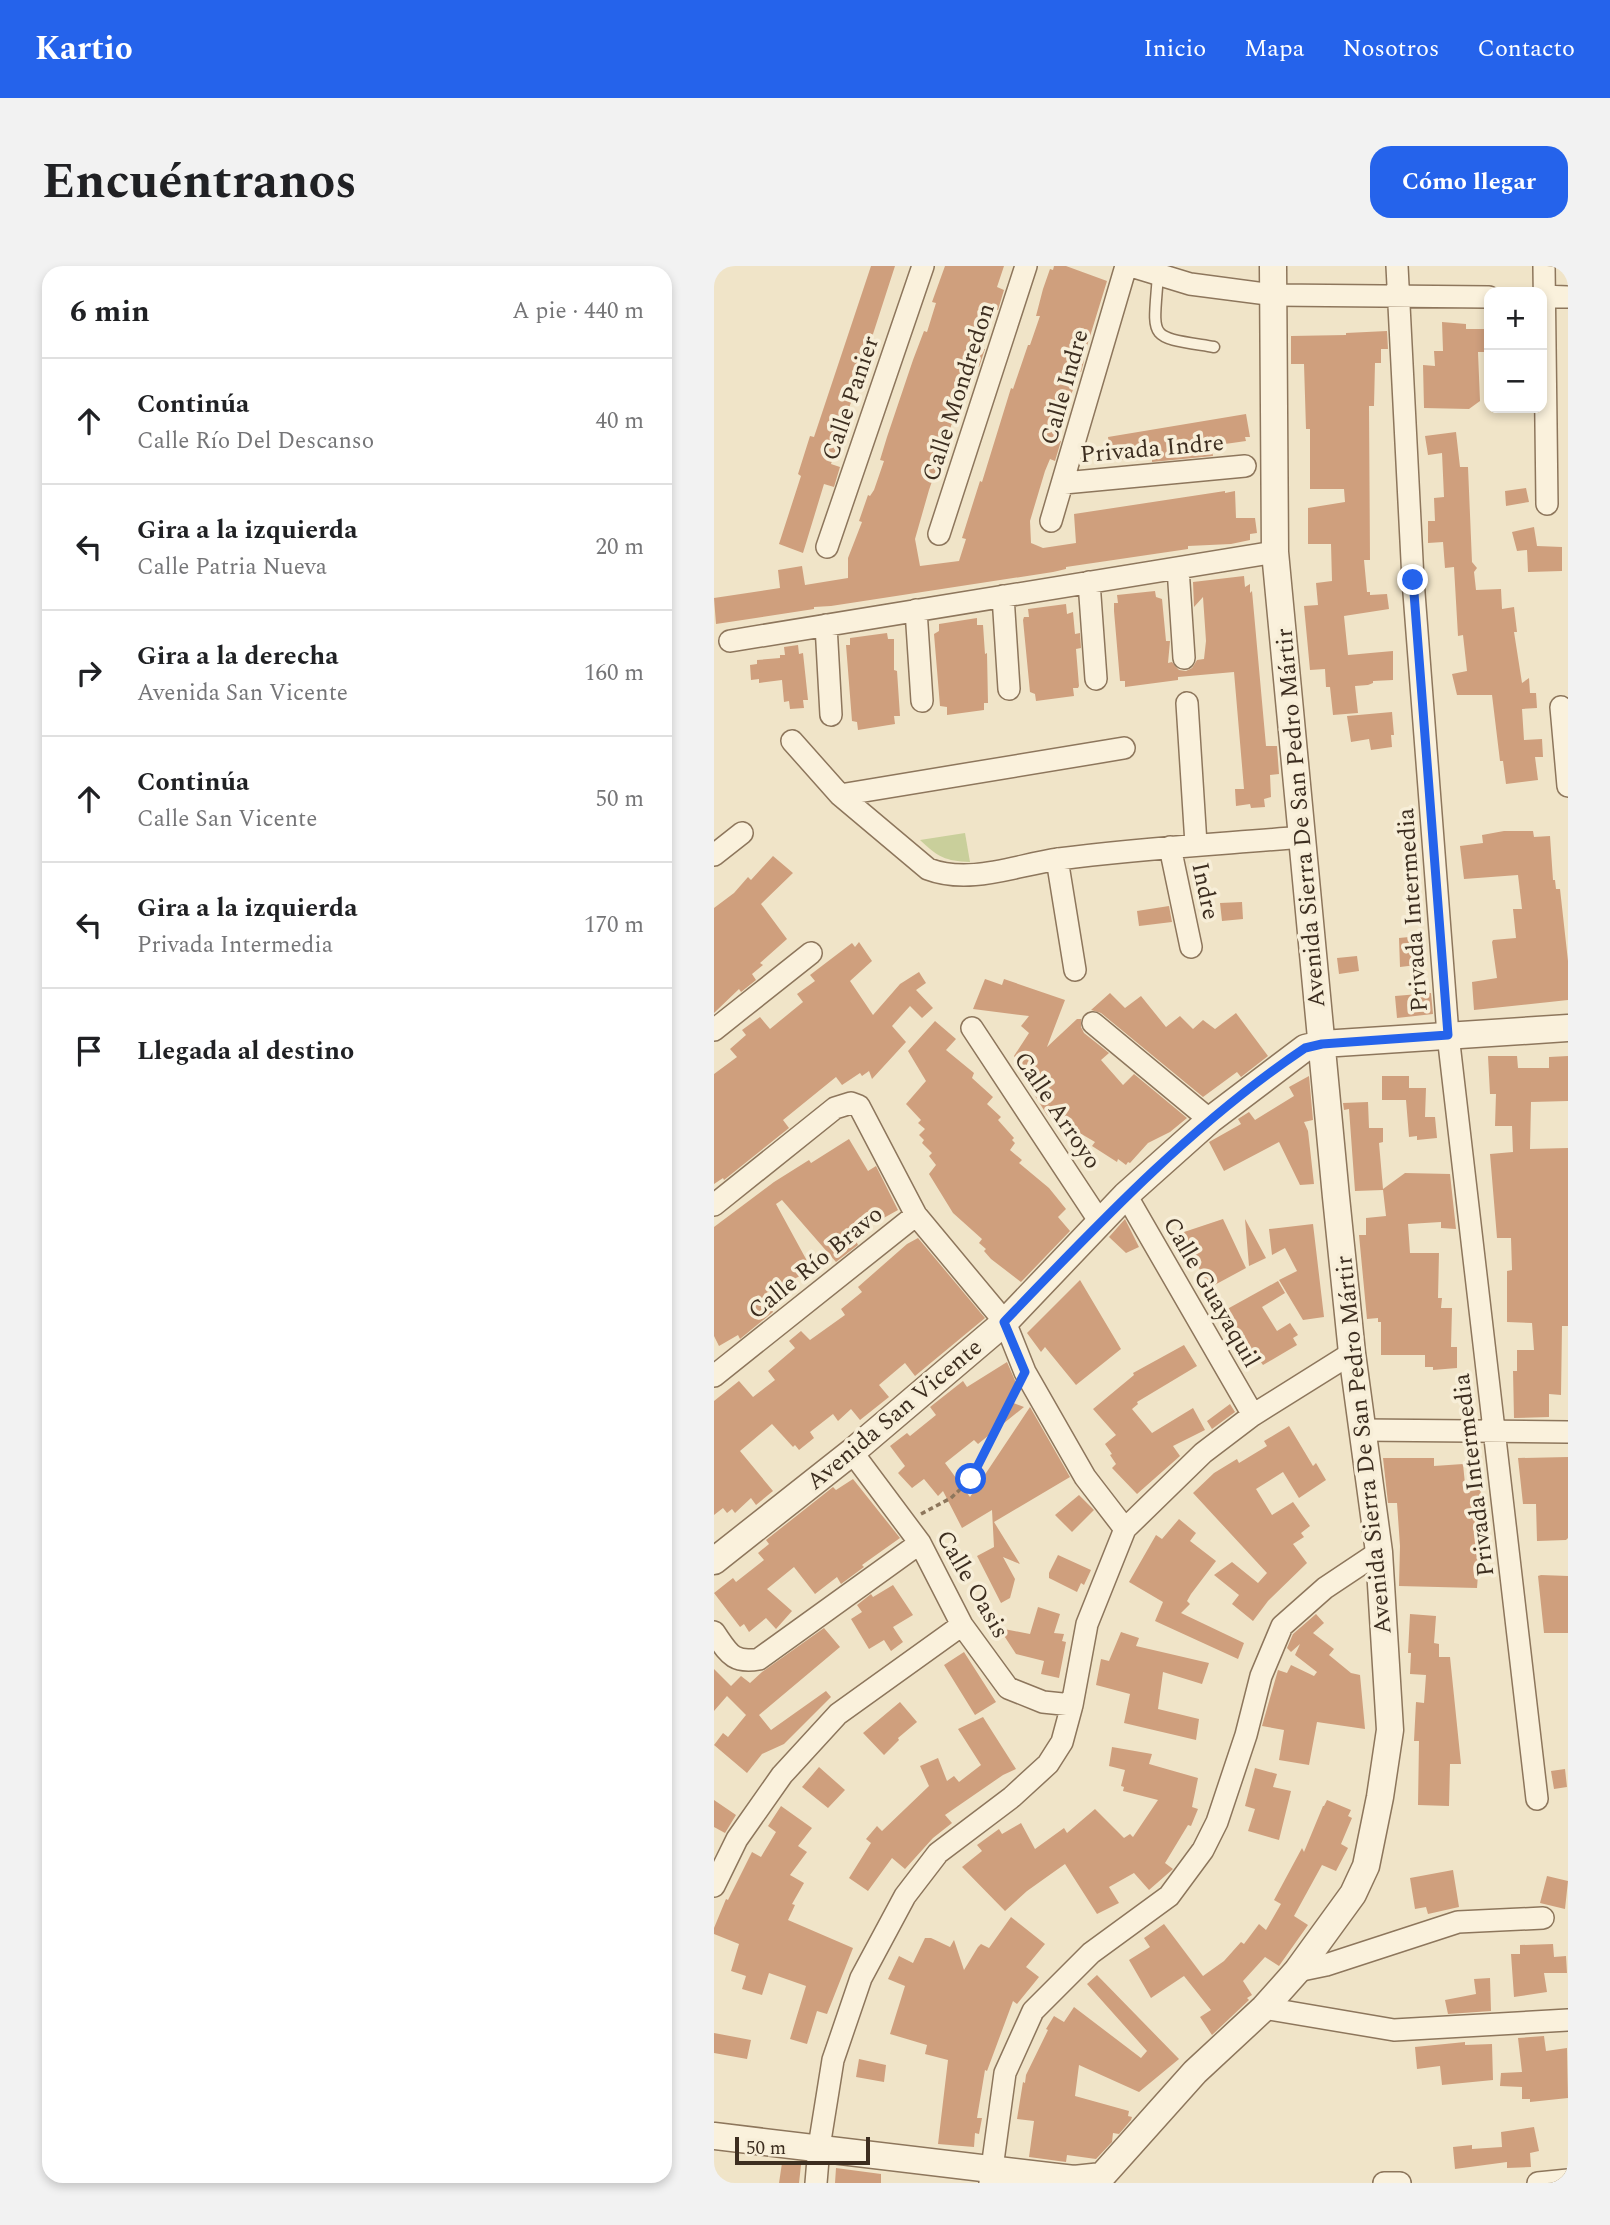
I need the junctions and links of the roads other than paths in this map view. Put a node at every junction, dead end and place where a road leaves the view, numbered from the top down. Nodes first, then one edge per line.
1 (923, 266) edge
2 (1026, 266) edge
3 (1129, 266) edge
4 (1273, 266) edge
5 (1397, 266) edge
6 (1544, 266) edge
7 (1158, 275) junction
8 (1191, 275) edge
9 (1543, 287) edge
10 (1274, 295) junction
11 (1484, 296) edge
12 (1547, 296) edge
13 (1398, 297) junction
14 (1568, 297) edge
15 (1214, 347) dead end
16 (1544, 350) edge
17 (1245, 466) dead end
18 (1064, 483) junction
19 (1547, 504) dead end
20 (1051, 521) dead end
21 (939, 534) dead end
22 (827, 547) dead end
23 (1275, 552) junction
24 (1178, 568) junction
25 (1089, 582) junction
26 (1003, 596) junction
27 (916, 610) junction
28 (825, 625) junction
29 (730, 641) dead end
30 (1184, 658) dead end
31 (1096, 679) dead end
32 (1009, 689) dead end
33 (922, 701) dead end
34 (1186, 703) dead end
35 (1562, 707) dead end
36 (831, 715) dead end
37 (792, 741) dead end
38 (1124, 748) dead end
39 (1568, 786) edge
40 (839, 795) junction
41 (742, 833) dead end
42 (1303, 837) junction
43 (1196, 844) junction
44 (1170, 847) junction
45 (714, 855) edge
46 (1057, 859) junction
47 (1191, 947) dead end
48 (811, 953) dead end
49 (1074, 970) dead end
50 (1093, 1023) dead end
51 (972, 1028) dead end
52 (1568, 1028) edge
53 (714, 1030) edge
54 (1448, 1035) junction
55 (1322, 1044) junction
56 (1210, 1120) junction
57 (1126, 1195) junction
58 (714, 1205) edge
59 (916, 1215) junction
60 (1100, 1222) junction
61 (1004, 1322) junction
62 (1352, 1353) junction
63 (714, 1376) edge
64 (1253, 1415) junction
65 (1362, 1430) junction
66 (1494, 1432) junction
67 (1568, 1432) edge
68 (852, 1452) junction
69 (1125, 1529) junction
70 (920, 1543) junction
71 (1379, 1552) junction
72 (714, 1561) edge
73 (962, 1625) junction
74 (714, 1632) edge
75 (1072, 1705) junction
76 (1537, 1798) dead end
77 (714, 1886) edge
78 (1543, 1918) dead end
79 (1297, 1971) junction
80 (1264, 2008) junction
81 (1568, 2020) edge
82 (714, 2136) edge
83 (819, 2147) junction
84 (990, 2176) edge
85 (1568, 2180) edge
86 (816, 2183) edge
87 (1384, 2183) edge
88 (1400, 2183) edge
89 (1538, 2183) edge

1 - 22 street, Calle Panier
2 - 21 street, Calle Mondredon
3 - 7 street
3 - 18 street, Calle Indre
4 - 10 street, Avenida Sierra De San Pedro Mártir
5 - 13 street, Privada Intermedia
6 - 9 street
7 - 8 street
7 - 15 lane
8 - 10 street
10 - 13 street
10 - 23 street, Avenida Sierra De San Pedro Mártir
11 - 13 street
12 - 14 street
13 - 54 street, Privada Intermedia
16 - 19 street
17 - 18 street, Privada Indre
18 - 20 street, Calle Indre
23 - 24 street
23 - 42 street, Avenida Sierra De San Pedro Mártir
24 - 25 street
24 - 30 street
25 - 26 street
25 - 31 street
26 - 27 street
26 - 32 street
27 - 28 street
27 - 33 street
28 - 29 street
28 - 36 street
34 - 43 street
35 - 39 street
37 - 40 street
38 - 40 street
40 - 46 street
41 - 45 street
42 - 43 street
42 - 55 street, Avenida Sierra De San Pedro Mártir
43 - 44 street
44 - 46 street
44 - 47 street, Indre
46 - 49 street
48 - 53 street
50 - 56 street
51 - 60 street, Calle Arroyo
52 - 54 street, Avenida San Vicente
54 - 55 street, Avenida San Vicente
54 - 66 street, Privada Intermedia
55 - 56 street, Avenida San Vicente
55 - 62 street, Avenida Sierra De San Pedro Mártir
56 - 57 street, Avenida San Vicente
57 - 60 street, Avenida San Vicente
57 - 64 street, Calle Guayaquil
58 - 59 street
59 - 61 street
59 - 63 street, Calle Río Bravo
60 - 61 street, Avenida San Vicente
61 - 68 street, Avenida San Vicente
61 - 69 street
62 - 64 street
62 - 65 street, Avenida Sierra De San Pedro Mártir
64 - 69 street
65 - 66 street
65 - 71 street, Avenida Sierra De San Pedro Mártir
66 - 67 street
66 - 76 street, Privada Intermedia
68 - 70 street, Calle Oasis
68 - 72 street, Avenida San Vicente
69 - 75 street
70 - 73 street, Calle Oasis
70 - 74 street
71 - 79 street, Avenida Sierra De San Pedro Mártir
71 - 84 street
73 - 75 street, Calle Oasis
73 - 77 street
75 - 83 street
78 - 79 street
79 - 80 street, Avenida Sierra De San Pedro Mártir
80 - 81 street
80 - 84 street, Avenida Sierra De San Pedro Mártir
82 - 83 street, Avenida Sierra De San Pedro Mártir
83 - 84 street, Avenida Sierra De San Pedro Mártir
83 - 86 street
85 - 89 street
87 - 88 street

